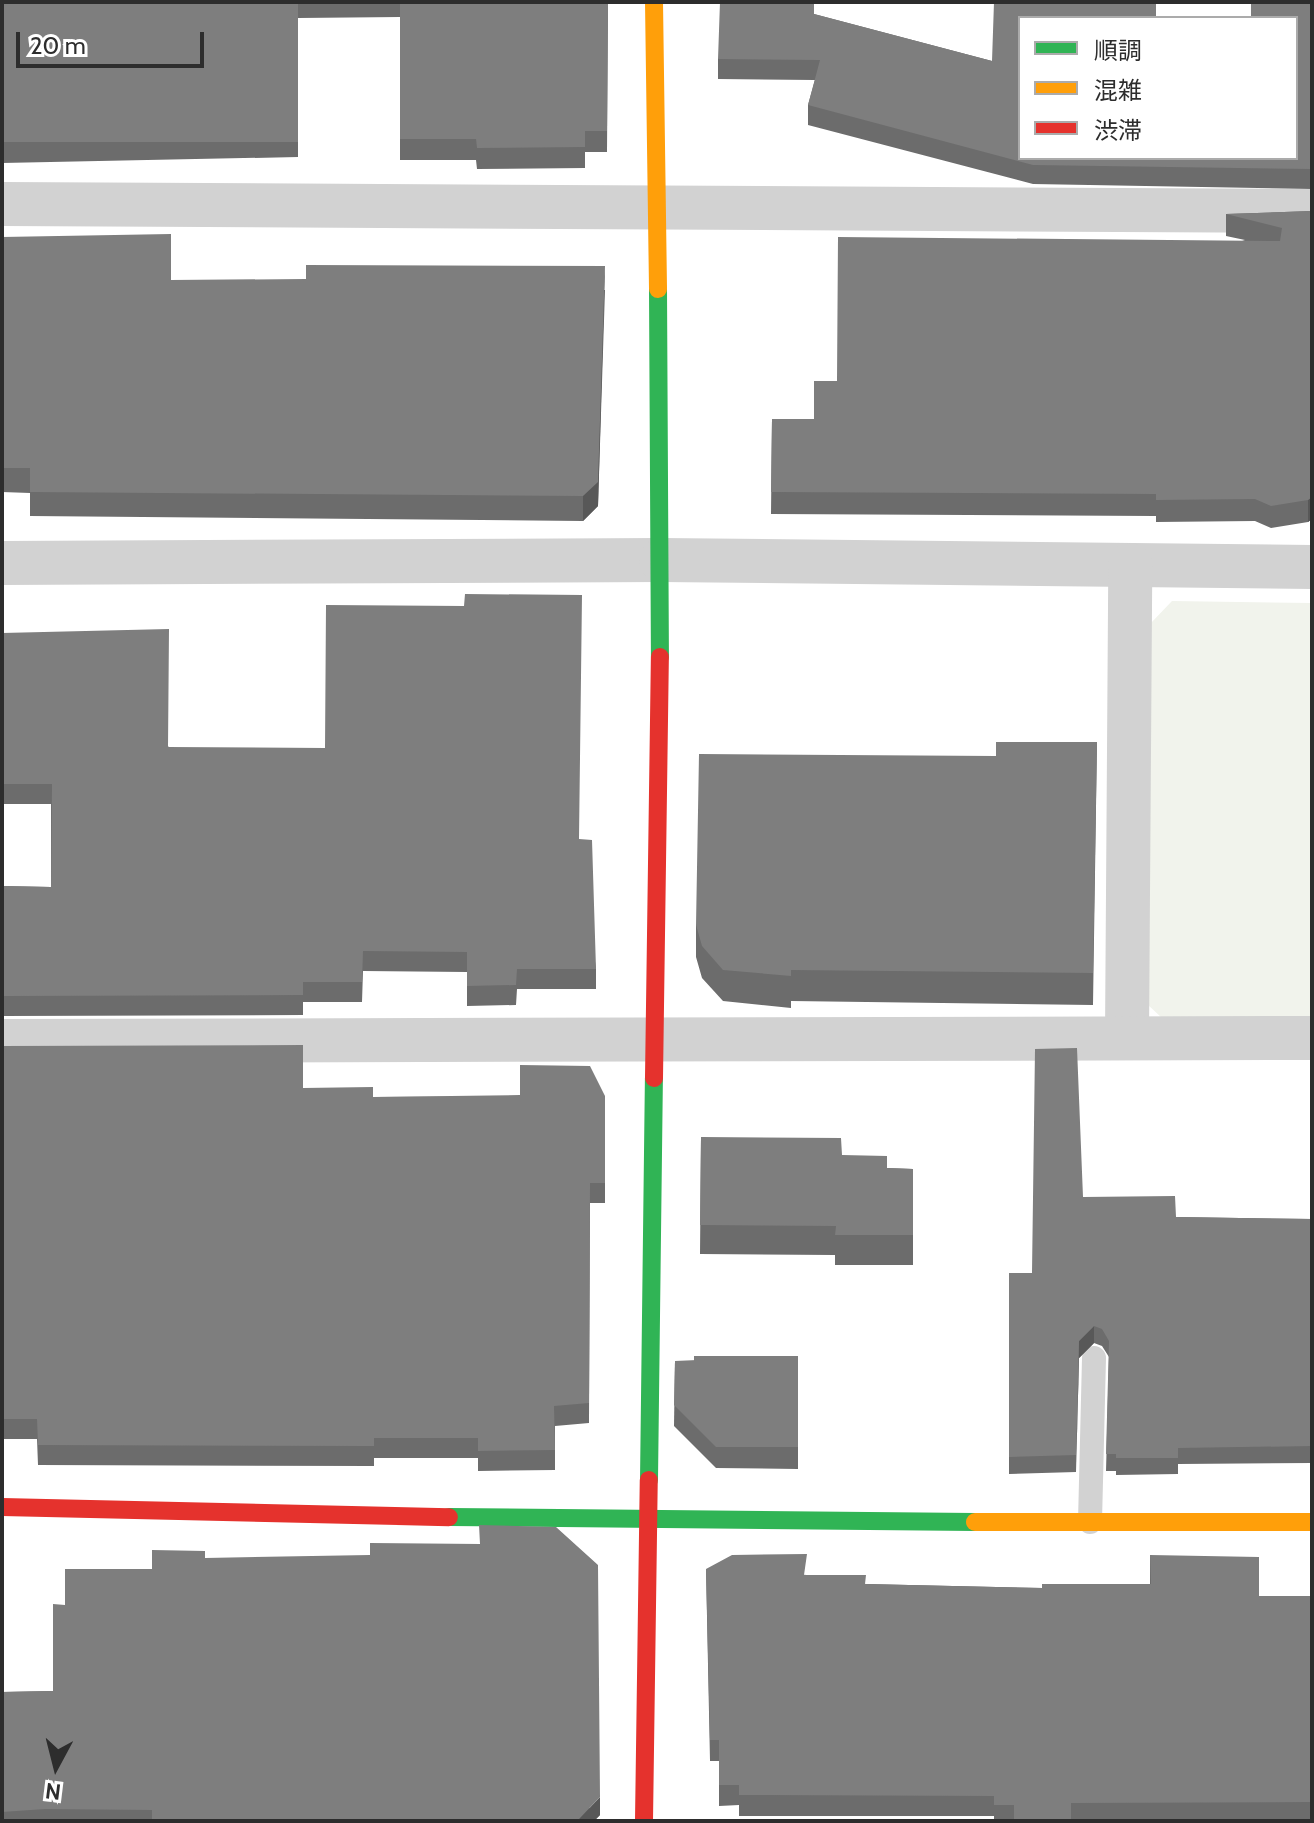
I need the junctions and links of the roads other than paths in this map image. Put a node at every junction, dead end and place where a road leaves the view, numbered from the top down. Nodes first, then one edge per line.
1 (654, 2) edge
2 (2, 204) edge
3 (657, 209) junction
4 (1312, 211) edge
5 (661, 560) junction
6 (2, 563) edge
7 (1130, 565) junction
8 (1312, 567) edge
9 (654, 1036) junction
10 (1127, 1037) junction
11 (1312, 1038) edge
12 (2, 1041) edge
13 (1094, 1358) dead end
14 (2, 1507) edge
15 (648, 1522) junction
16 (1090, 1522) junction
17 (1312, 1522) edge
18 (644, 1821) edge

1 - 3 street
2 - 3 street
3 - 4 street
3 - 5 street
5 - 6 street
5 - 7 street
5 - 9 street
7 - 8 street
7 - 10 street
9 - 10 street
9 - 12 street
9 - 15 street
10 - 11 street
13 - 16 lane
14 - 15 street
15 - 16 street
15 - 18 street
16 - 17 street

